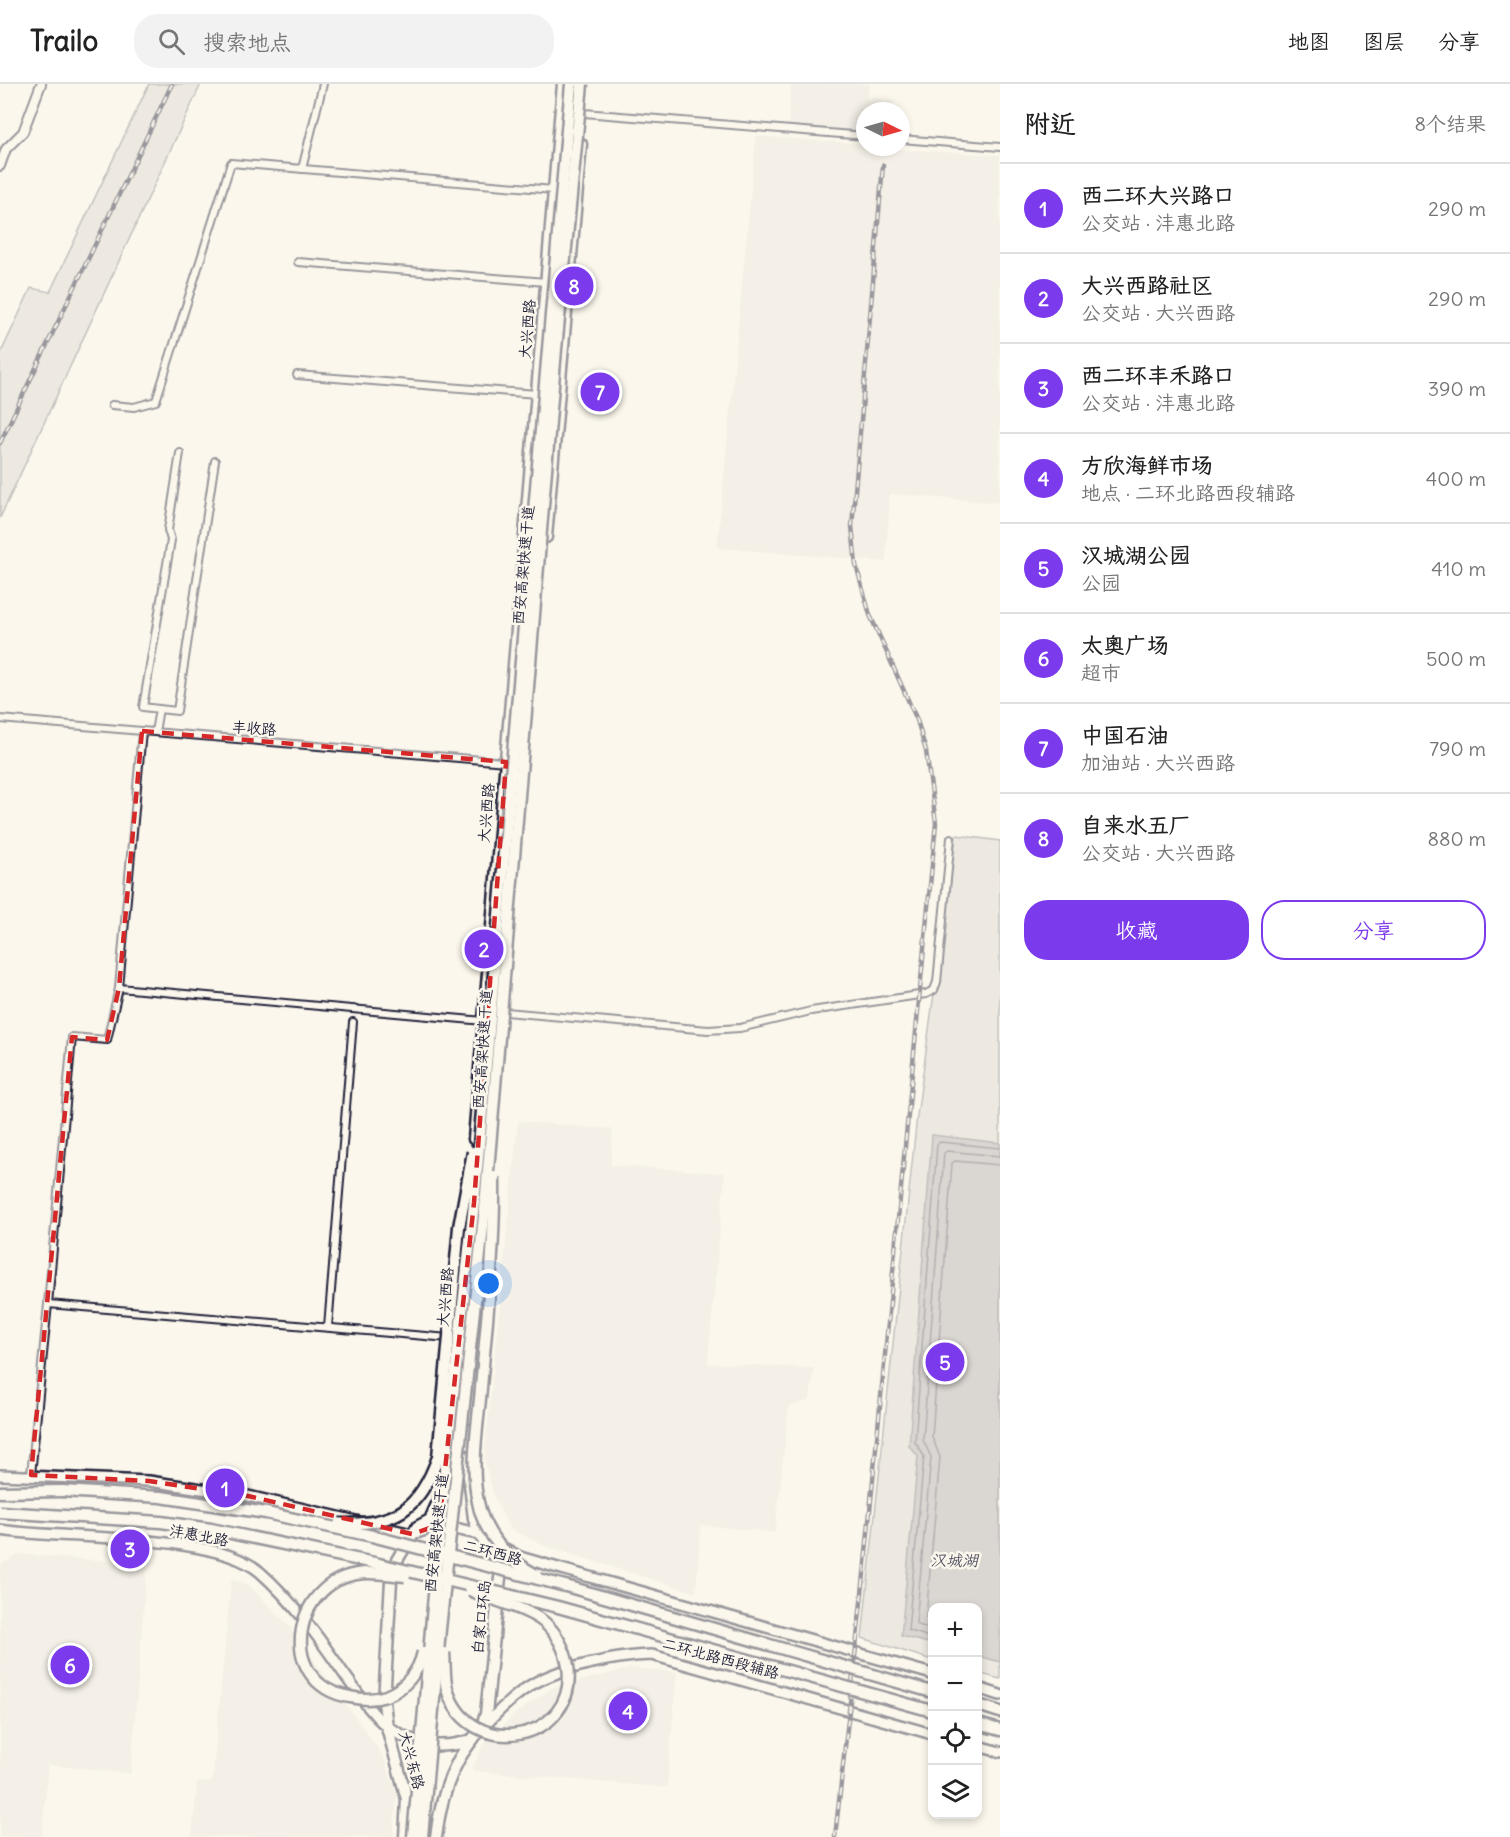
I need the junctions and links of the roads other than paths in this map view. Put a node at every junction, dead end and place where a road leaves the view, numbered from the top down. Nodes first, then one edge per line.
1 (41, 84) edge
2 (323, 84) edge
3 (562, 84) edge
4 (571, 84) edge
5 (582, 84) edge
6 (587, 84) edge
7 (584, 113) junction
8 (856, 135) edge
9 (910, 140) edge
10 (1000, 147) edge
11 (0, 166) edge
12 (302, 169) junction
13 (554, 190) junction
14 (298, 262) dead end
15 (546, 282) junction
16 (297, 375) dead end
17 (537, 394) junction
18 (112, 405) dead end
19 (180, 453) dead end
20 (215, 461) dead end
21 (159, 709) junction
22 (0, 719) edge
23 (142, 731) junction
24 (155, 732) junction
25 (506, 762) junction
26 (951, 838) dead end
27 (119, 988) junction
28 (506, 1012) junction
29 (484, 1021) junction
30 (352, 1022) dead end
31 (489, 1099) junction
32 (48, 1304) junction
33 (328, 1328) junction
34 (456, 1338) junction
35 (0, 1475) edge
36 (31, 1475) junction
37 (0, 1492) edge
38 (0, 1512) edge
39 (266, 1513) junction
40 (0, 1530) edge
41 (25, 1533) junction
42 (479, 1533) junction
43 (412, 1534) junction
44 (0, 1537) edge
45 (448, 1580) junction
46 (573, 1588) junction
47 (431, 1615) junction
48 (440, 1629) junction
49 (928, 1673) edge
50 (982, 1689) edge
51 (928, 1691) edge
52 (1000, 1695) edge
53 (982, 1707) edge
54 (929, 1711) edge
55 (1000, 1712) edge
56 (982, 1725) edge
57 (387, 1727) junction
58 (482, 1729) junction
59 (1000, 1730) edge
60 (928, 1733) edge
61 (472, 1740) junction
62 (982, 1747) edge
63 (1000, 1752) edge
64 (405, 1837) edge
65 (413, 1837) edge
66 (422, 1837) edge
67 (436, 1837) edge

1 - 11 street
2 - 12 street
3 - 13 main road, 大兴西路
4 - 31 main road, 西安高架快速干道, bridge
5 - 31 main road, 西安高架快速干道, bridge
6 - 7 main road
7 - 8 street
7 - 28 main road
9 - 10 street
12 - 13 street
12 - 18 street
13 - 15 main road, 大兴西路
14 - 15 street
15 - 17 main road, 大兴西路
16 - 17 street
17 - 25 main road, 大兴西路
19 - 21 street
20 - 21 street
21 - 24 street
22 - 23 street, 丰收路
23 - 24 street, 丰收路
23 - 27 street
24 - 25 street, 丰收路
25 - 29 main road, 大兴西路
26 - 28 street
27 - 29 street
27 - 32 street
28 - 42 main road
29 - 34 main road, 大兴西路
30 - 33 street
31 - 39 main road, bridge
31 - 46 main road, bridge
31 - 47 main road, 西安高架快速干道, bridge
31 - 48 main road, 西安高架快速干道, bridge
32 - 33 street
32 - 36 street
33 - 34 street
34 - 43 main road, 大兴西路
35 - 36 main road
36 - 43 main road
37 - 39 main road, 二环西路, bridge
38 - 45 main road, bridge
39 - 46 main road, 二环西路, bridge
40 - 41 main road, 沣惠北路
41 - 44 main road
41 - 57 main road, 沣惠北路
42 - 43 main road
42 - 49 main road
42 - 58 main road, 白家口环岛
43 - 57 main road
45 - 47 main road, bridge
45 - 48 main road, bridge
45 - 54 main road, bridge
46 - 51 main road, 二环西路, bridge
47 - 65 main road, 西安高架快速干道, bridge
48 - 66 main road, 西安高架快速干道, bridge
50 - 52 main road
53 - 55 main road
56 - 59 main road
57 - 61 main road
57 - 64 main road, 大兴东路
58 - 60 main road, 二环北路西段辅路
58 - 61 main road
61 - 67 main road, 大兴东路
62 - 63 main road

